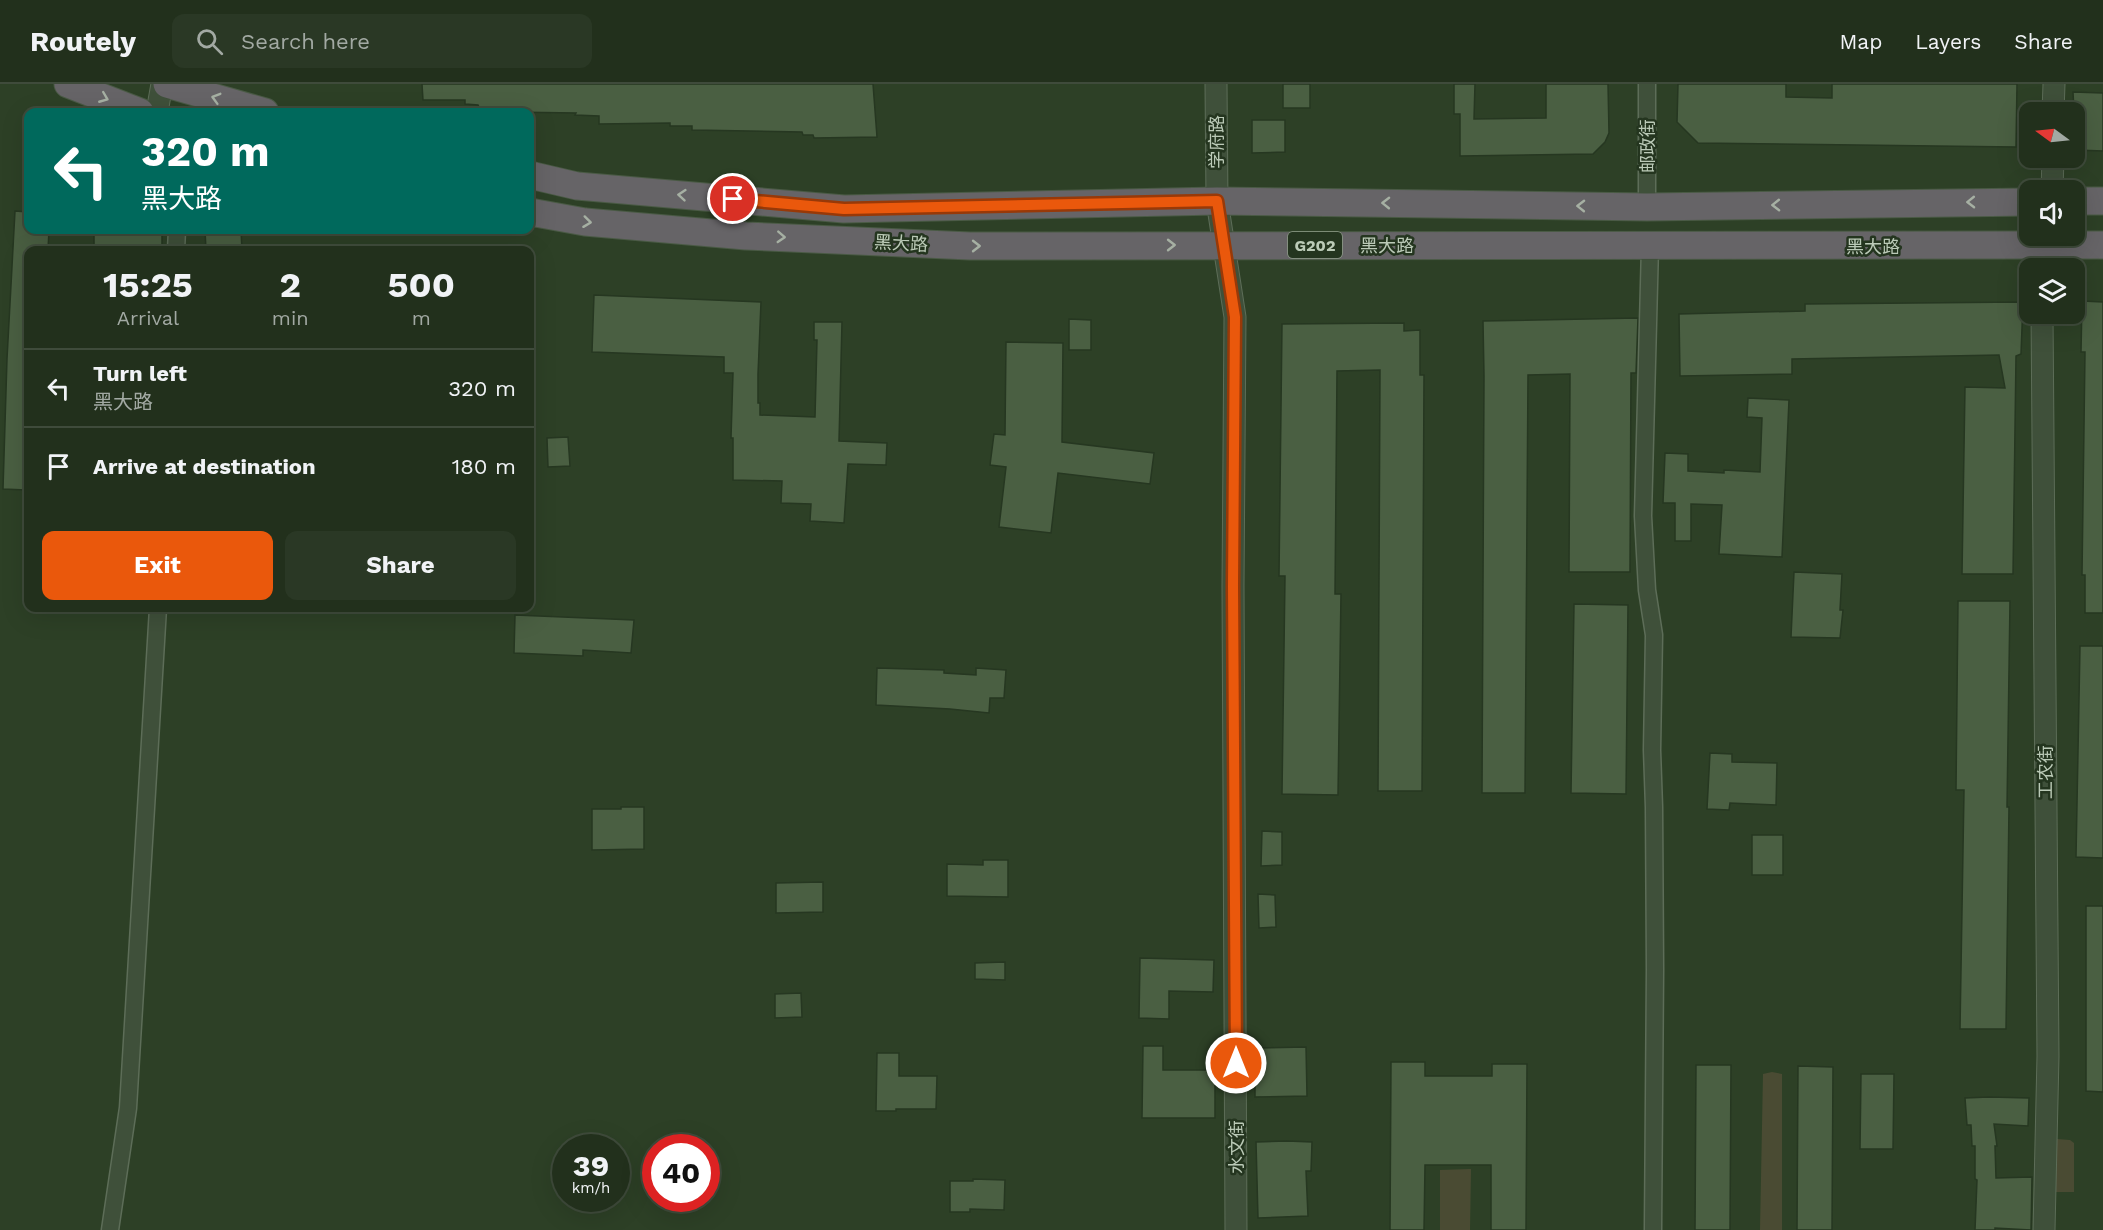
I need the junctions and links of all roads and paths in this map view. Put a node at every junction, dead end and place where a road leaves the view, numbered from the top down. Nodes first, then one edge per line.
1 (68, 84) edge
2 (162, 84) edge
3 (167, 84) edge
4 (1216, 84) edge
5 (1647, 84) edge
6 (2054, 84) edge
7 (2054, 102) edge
8 (130, 108) edge
9 (158, 108) edge
10 (251, 108) edge
11 (534, 177) edge
12 (1217, 201) junction
13 (2085, 201) edge
14 (2103, 201) edge
15 (2019, 202) edge
16 (1647, 207) junction
17 (534, 213) edge
18 (1225, 244) junction
19 (2103, 245) edge
20 (1650, 246) junction
21 (2043, 250) edge
22 (2042, 324) edge
23 (158, 612) edge
24 (110, 1230) edge
25 (1236, 1230) edge
26 (1653, 1230) edge
27 (2044, 1230) edge

1 -> 8 highway
2 - 9 street
10 -> 3 highway
4 - 12 street, 学府路
5 - 16 street, 邮政街
6 - 7 street
12 -> 11 highway, 黑大路
16 -> 12 highway, 黑大路
12 - 18 street, 水文街
13 - 14 highway
15 -> 16 highway, 黑大路
17 -> 18 highway, 黑大路 / G202
18 - 20 highway, 黑大路 / G202
18 - 25 street, 水文街
19 - 21 highway, 黑大路 / G202
20 - 21 highway, 黑大路 / G202
20 - 26 street
22 - 27 street, 工农街
23 - 24 street

